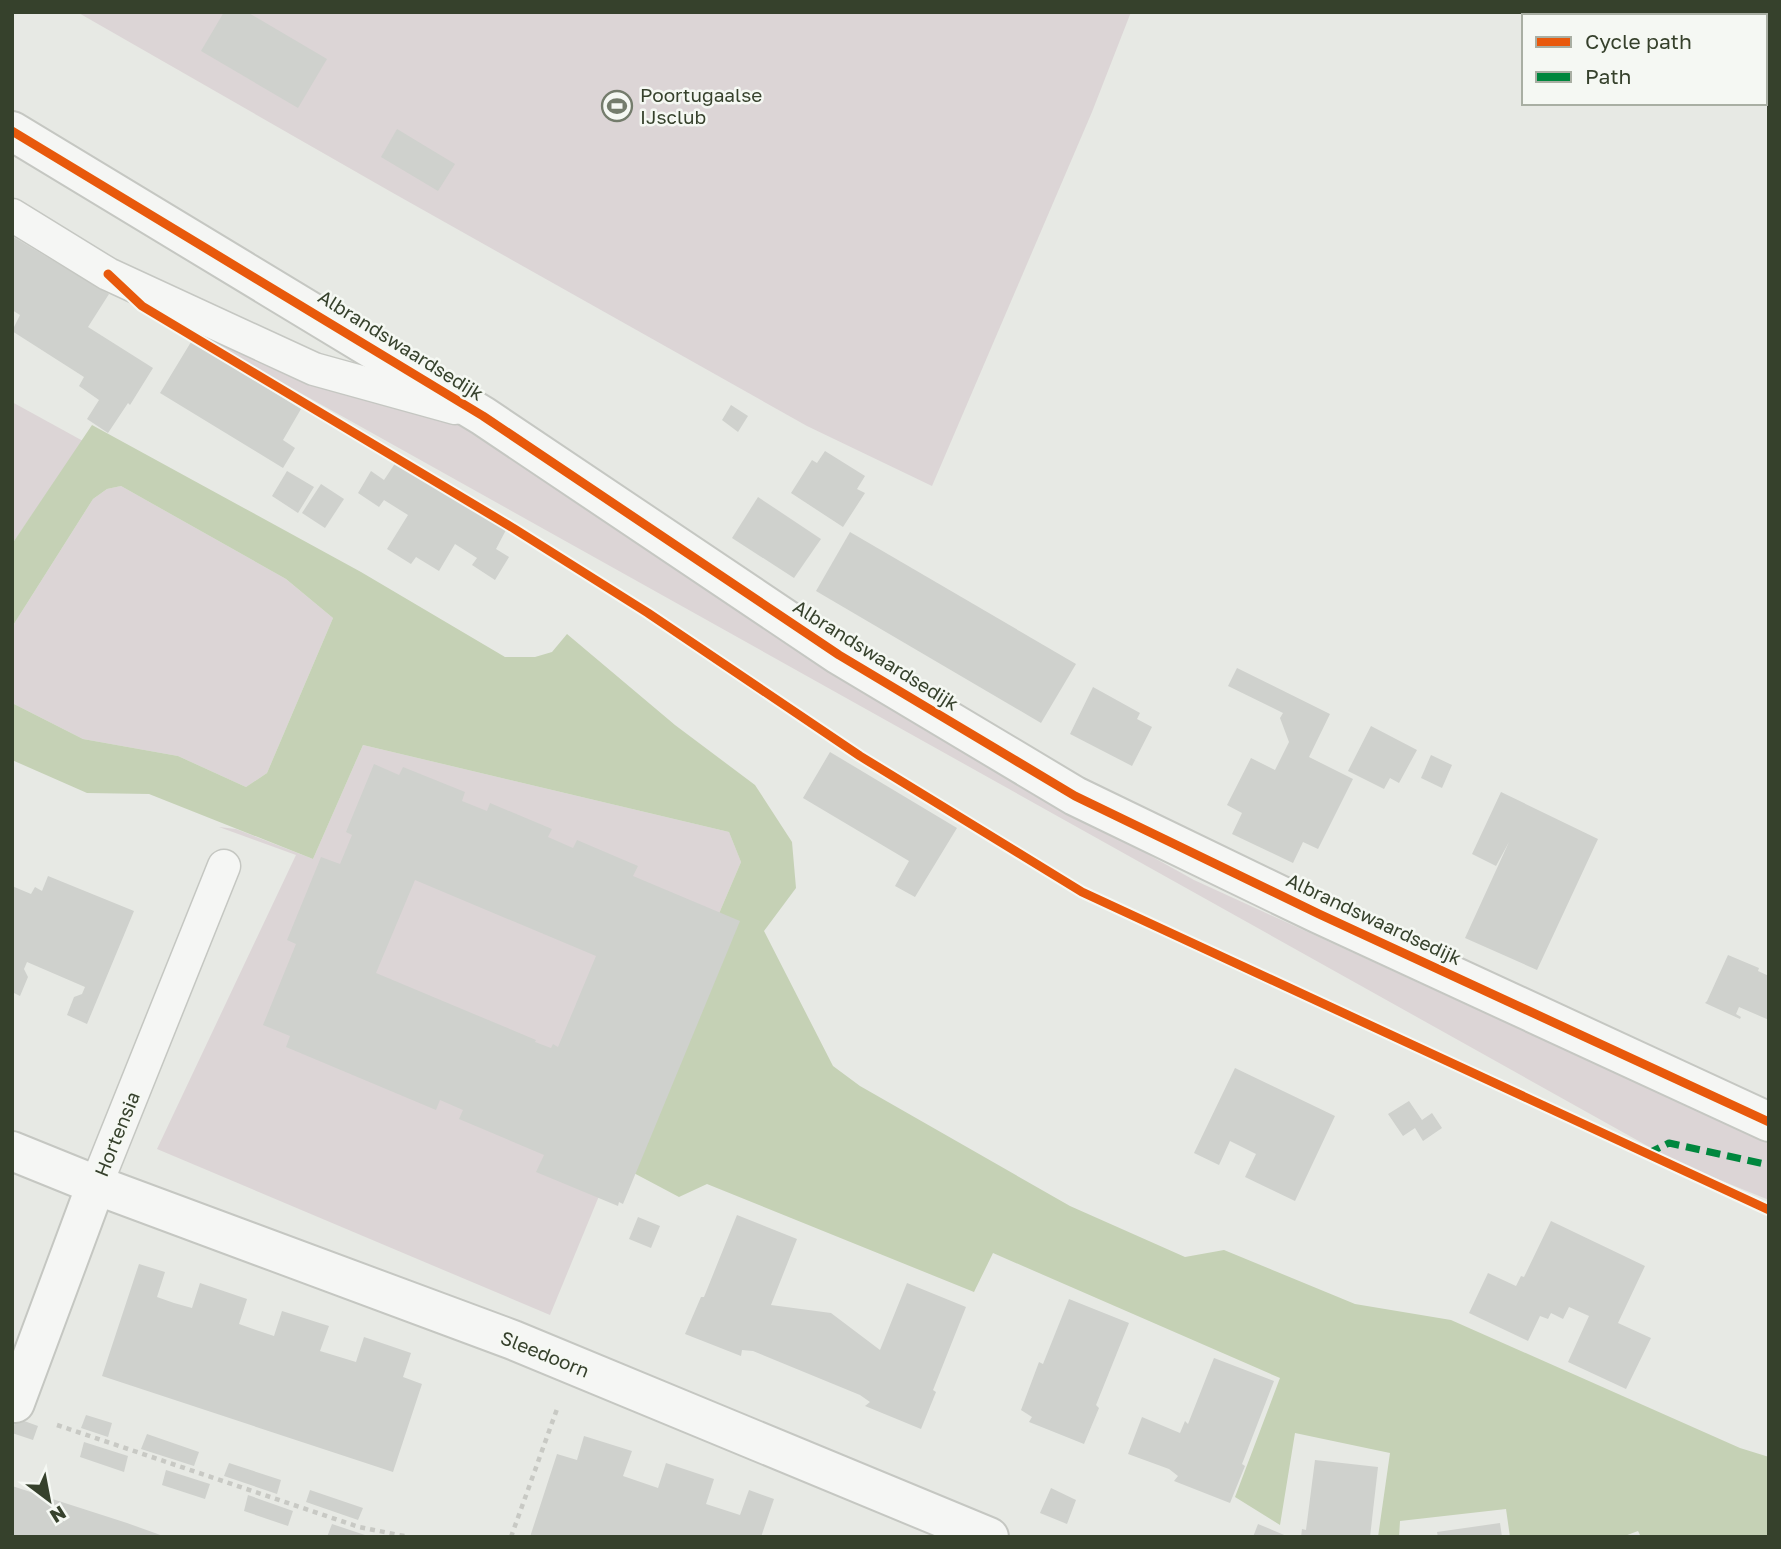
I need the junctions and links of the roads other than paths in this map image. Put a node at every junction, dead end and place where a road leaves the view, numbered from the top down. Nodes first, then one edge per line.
1 (12, 131) edge
2 (12, 215) edge
3 (483, 416) junction
4 (224, 866) dead end
5 (1769, 1122) edge
6 (12, 1151) edge
7 (96, 1185) junction
8 (15, 1403) road end
9 (989, 1537) edge

1 - 3 street, Albrandswaardsedijk
2 - 3 lane
3 - 5 street, Albrandswaardsedijk
4 - 7 lane, Hortensia
6 - 7 street, Sleedoorn
7 - 8 street, Hortensia
7 - 9 street, Sleedoorn

